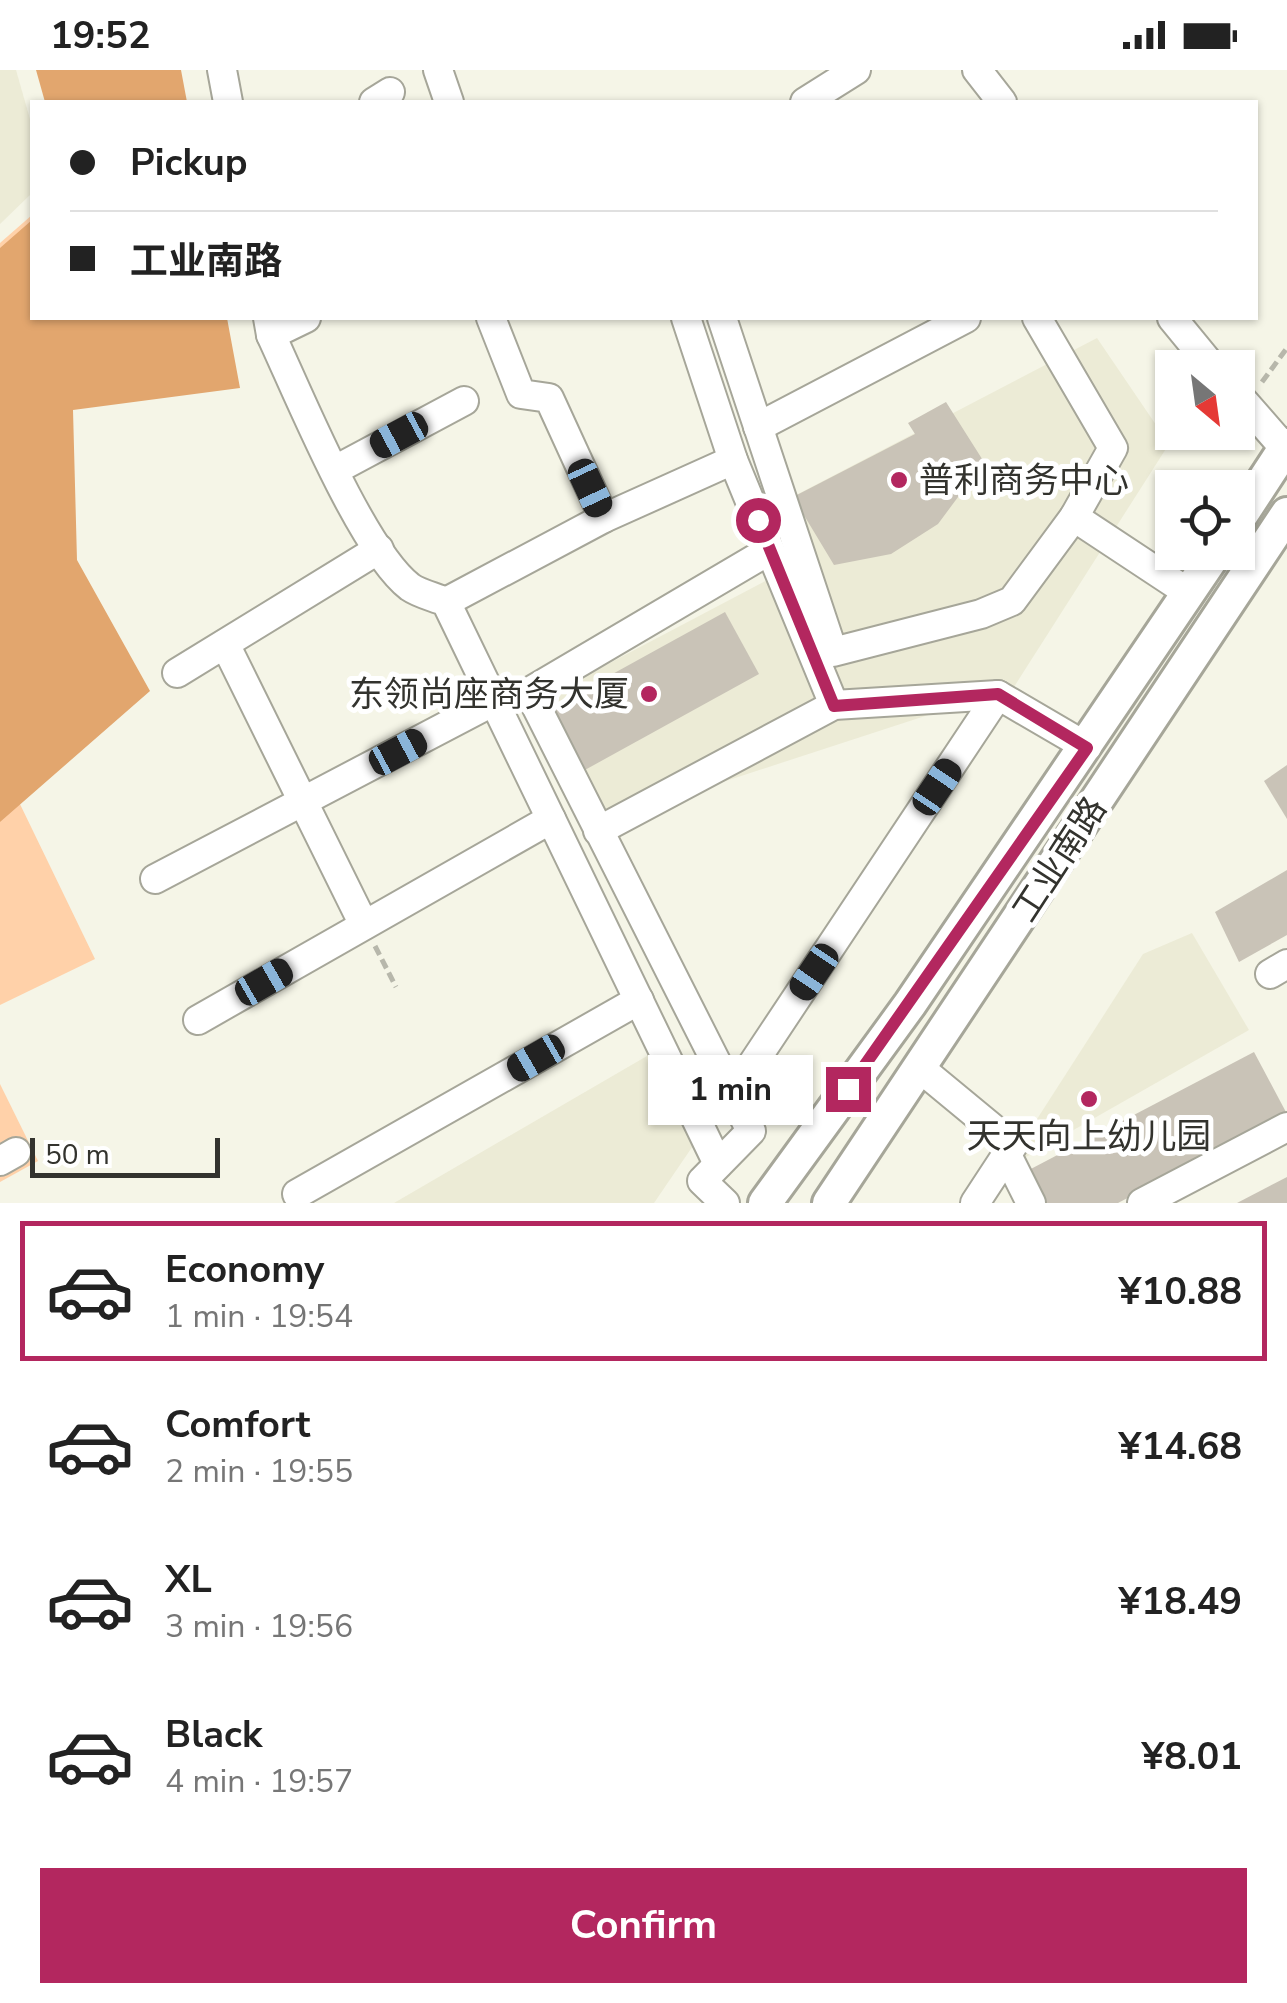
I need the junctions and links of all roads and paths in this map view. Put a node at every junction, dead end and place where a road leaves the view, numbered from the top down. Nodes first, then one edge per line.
1 (222, 70) edge
2 (438, 70) edge
3 (856, 70) edge
4 (977, 70) edge
5 (228, 100) edge
6 (449, 100) edge
7 (808, 100) edge
8 (1000, 100) edge
9 (297, 320) edge
10 (492, 320) edge
11 (687, 320) edge
12 (723, 320) edge
13 (962, 320) edge
14 (1037, 320) edge
15 (1174, 320) edge
16 (270, 326) edge
17 (1287, 348) edge
18 (1198, 350) edge
19 (1255, 385) edge
20 (464, 401) dead end
21 (1255, 414) edge
22 (758, 427) junction
23 (1286, 448) edge
24 (733, 460) junction
25 (335, 470) junction
26 (1255, 494) edge
27 (1287, 514) edge
28 (1074, 517) junction
29 (604, 518) junction
30 (380, 549) junction
31 (770, 550) junction
32 (1204, 570) edge
33 (1189, 592) junction
34 (446, 602) junction
35 (225, 644) junction
36 (178, 673) dead end
37 (998, 694) junction
38 (494, 701) junction
39 (834, 706) junction
40 (1087, 748) junction
41 (301, 803) junction
42 (552, 819) junction
43 (598, 831) junction
44 (154, 880) dead end
45 (364, 926) junction
46 (396, 987) dead end
47 (639, 1000) junction
48 (198, 1020) dead end
49 (921, 1069) junction
50 (732, 1095) junction
51 (1287, 1127) edge
52 (1006, 1155) junction
53 (718, 1164) junction
54 (297, 1194) dead end
55 (725, 1203) edge
56 (765, 1203) edge
57 (830, 1203) edge
58 (976, 1203) edge
59 (1031, 1203) edge
60 (1142, 1203) edge

1 - 5 street
2 - 6 street
3 - 7 street
4 - 8 street
9 - 16 street
10 - 29 street
11 - 24 street
12 - 22 street
13 - 22 street
14 - 28 street
15 - 18 street
16 - 25 street
17 - 19 path
20 - 25 street
21 - 23 street
22 - 28 street
23 - 26 main road
24 - 29 street
24 - 31 street
25 - 30 street
27 - 49 main road, 工业南路
28 - 33 street
29 - 34 street
30 - 34 street
30 - 35 street
31 - 39 street
31 - 43 street
32 - 33 main road, 工业南路
33 - 40 main road, 工业南路
34 - 38 street
35 - 36 street
35 - 41 street
37 - 39 street
37 - 40 street
37 - 50 street
38 - 41 street
38 - 42 street
39 - 43 street
40 - 56 main road, 工业南路
41 - 44 street
41 - 45 street
42 - 45 street
42 - 47 street
43 - 50 street
45 - 46 path
45 - 48 street
47 - 53 street
47 - 54 street
49 - 52 street
49 - 57 main road, 工业南路
50 - 53 street
51 - 60 street
52 - 58 street
52 - 59 street
53 - 55 street

